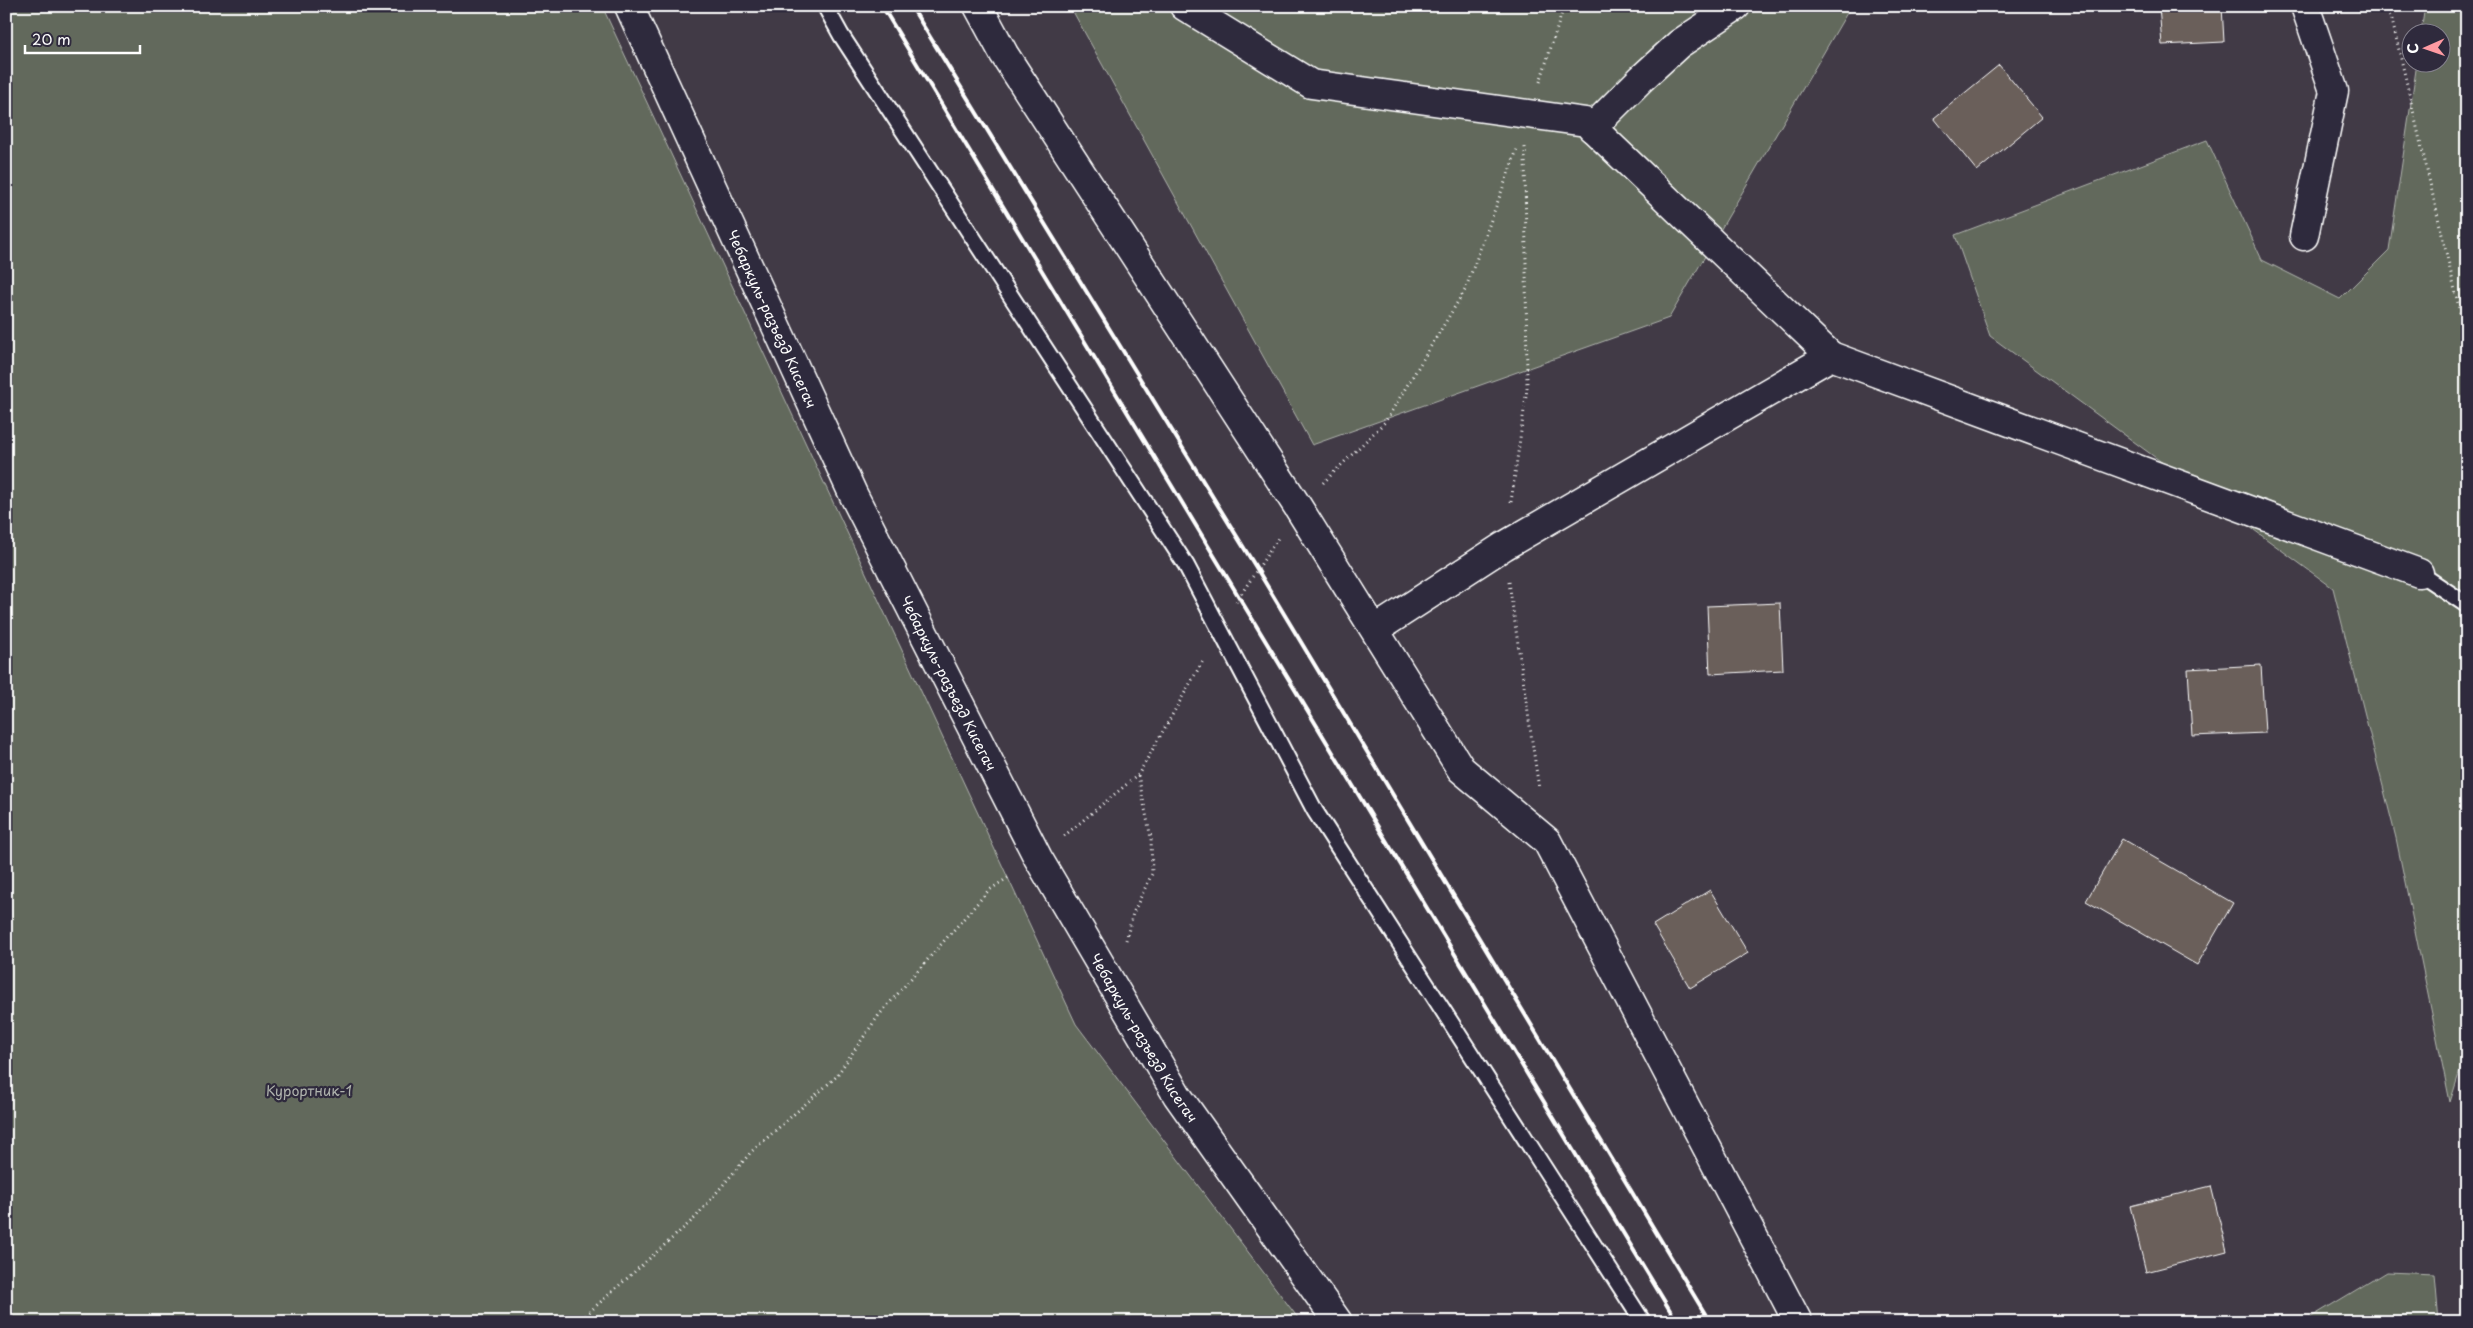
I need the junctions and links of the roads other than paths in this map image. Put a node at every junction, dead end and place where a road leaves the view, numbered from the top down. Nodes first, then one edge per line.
1 (629, 6) edge
2 (825, 6) edge
3 (978, 6) edge
4 (1184, 6) edge
5 (1736, 6) edge
6 (2305, 6) edge
7 (1592, 128) junction
8 (2304, 236) dead end
9 (1831, 356) junction
10 (2419, 572) joint
11 (2467, 604) edge
12 (1376, 629) junction
13 (1338, 1322) edge
14 (1643, 1322) edge
15 (1798, 1322) edge

1 - 13 street, Чебаркуль-разъезд Кисегач
2 - 14 lane
3 - 12 street
4 - 7 street
5 - 7 street
6 - 8 street
7 - 9 street
9 - 10 street
9 - 12 street
10 - 11 lane
12 - 15 street

